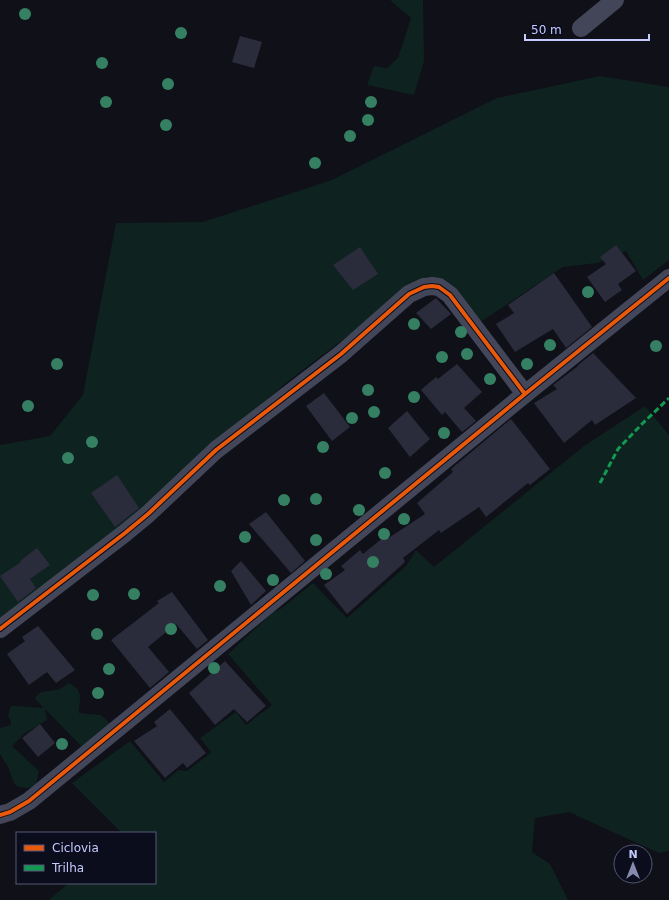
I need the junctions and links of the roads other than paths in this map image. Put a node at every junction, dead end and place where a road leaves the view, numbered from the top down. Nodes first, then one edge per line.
1 (615, 0) edge
2 (581, 28) dead end
3 (669, 278) edge
4 (525, 394) junction
5 (0, 629) edge
6 (0, 815) edge

1 - 2 street
3 - 4 street
4 - 5 street
4 - 6 street

